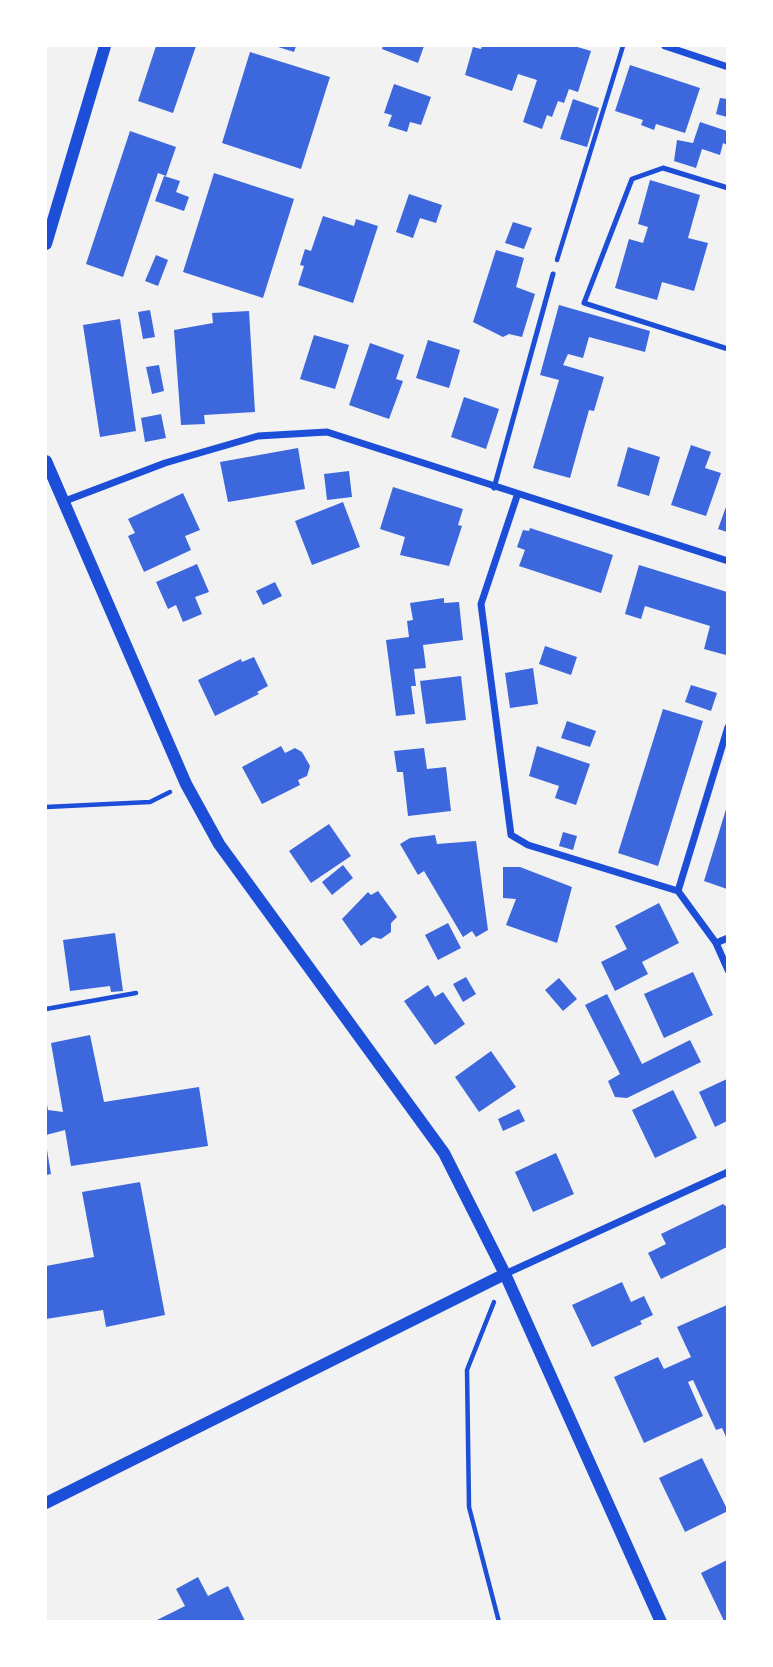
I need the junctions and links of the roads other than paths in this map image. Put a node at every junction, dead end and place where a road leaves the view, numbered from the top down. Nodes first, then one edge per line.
1 (105, 46) edge
2 (665, 46) edge
3 (727, 67) edge
4 (727, 188) edge
5 (46, 244) edge
6 (553, 274) road end
7 (727, 349) edge
8 (46, 461) edge
9 (494, 488) junction
10 (517, 496) junction
11 (65, 501) junction
12 (727, 561) edge
13 (727, 726) edge
14 (678, 891) junction
15 (727, 938) edge
16 (716, 943) junction
17 (727, 970) edge
18 (727, 1172) edge
19 (505, 1274) junction
20 (46, 1503) edge
21 (661, 1622) edge

1 - 5 street
2 - 3 street
4 - 7 lane
6 - 9 lane
8 - 11 street
9 - 10 street
9 - 11 street
10 - 12 street
10 - 14 street
11 - 19 street
13 - 14 street
14 - 16 street
15 - 16 street
16 - 17 street
18 - 19 street
19 - 20 street
19 - 21 street

